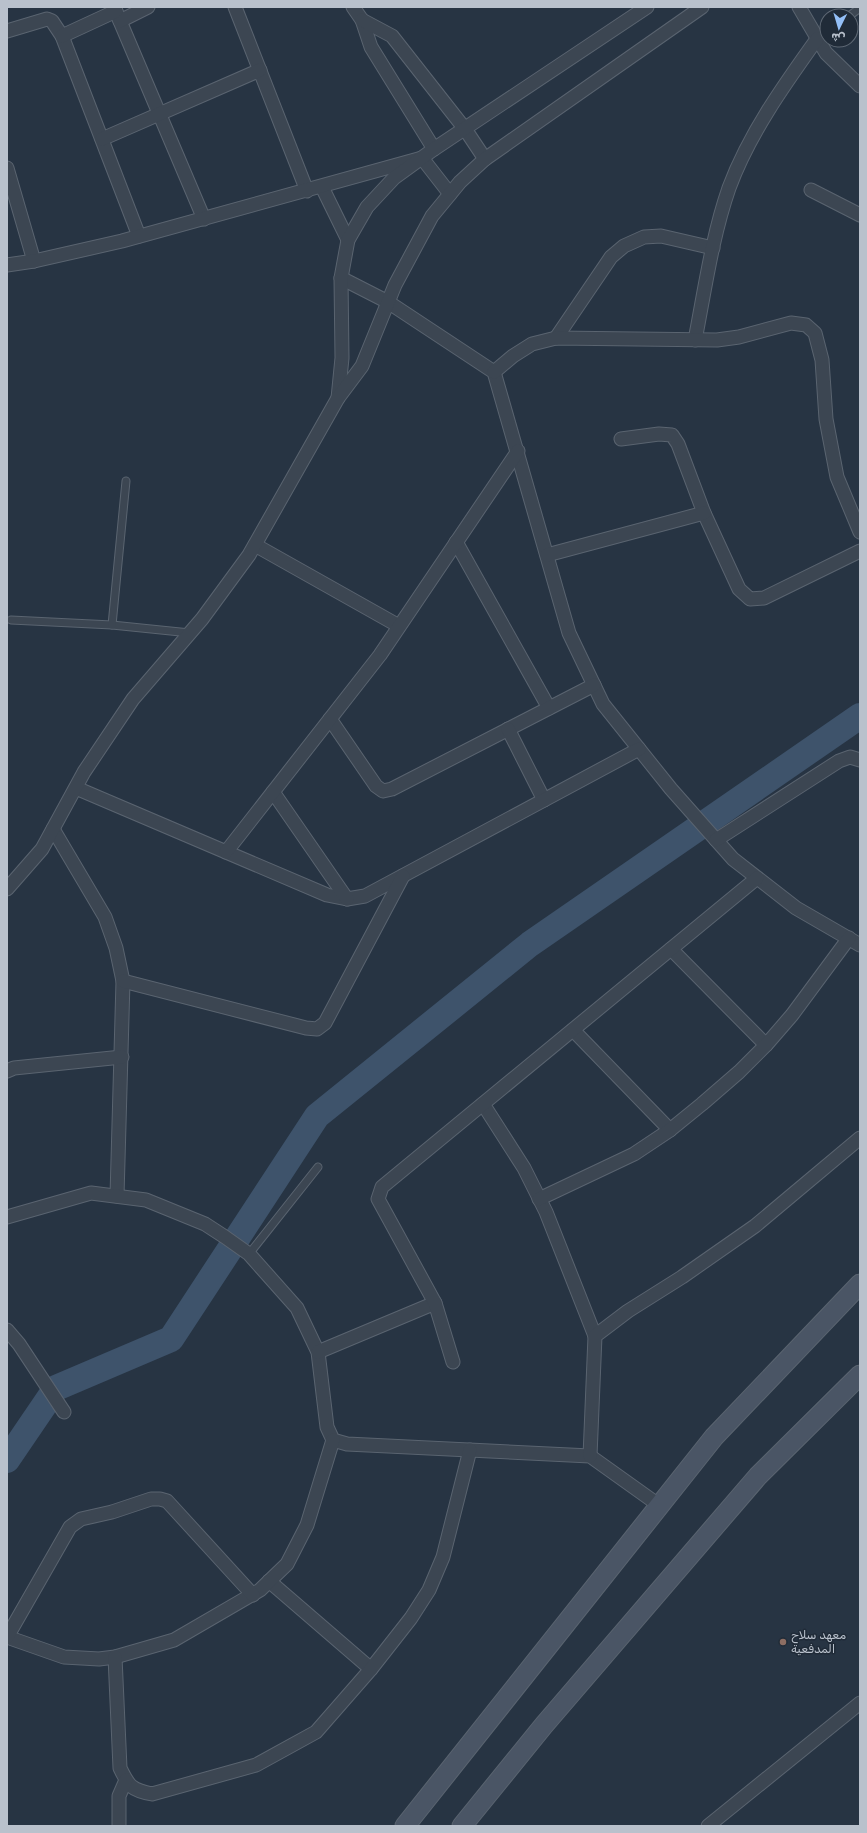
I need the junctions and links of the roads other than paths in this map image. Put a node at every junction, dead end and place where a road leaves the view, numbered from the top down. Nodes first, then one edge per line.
1 (148, 7) edge
2 (235, 7) edge
3 (353, 7) edge
4 (648, 7) edge
5 (702, 7) edge
6 (799, 7) edge
7 (117, 13) edge
8 (362, 20) junction
9 (7, 31) edge
10 (819, 32) edge
11 (62, 36) junction
12 (819, 40) edge
13 (825, 48) edge
14 (260, 70) junction
15 (860, 86) edge
16 (159, 113) junction
17 (465, 129) junction
18 (102, 139) junction
19 (434, 149) junction
20 (422, 158) junction
21 (485, 159) junction
22 (7, 168) edge
23 (322, 187) junction
24 (811, 190) dead end
25 (307, 191) junction
26 (450, 194) junction
27 (860, 215) edge
28 (204, 219) junction
29 (139, 236) junction
30 (348, 240) junction
31 (713, 248) junction
32 (34, 261) junction
33 (7, 265) edge
34 (341, 278) junction
35 (388, 302) junction
36 (556, 338) junction
37 (695, 340) junction
38 (494, 372) junction
39 (338, 398) junction
40 (621, 439) dead end
41 (518, 451) junction
42 (126, 482) dead end
43 (704, 514) junction
44 (860, 532) edge
45 (456, 542) junction
46 (254, 545) junction
47 (860, 551) edge
48 (547, 555) junction
49 (11, 620) dead end
50 (112, 625) junction
51 (399, 626) junction
52 (190, 632) junction
53 (594, 685) junction
54 (549, 708) junction
55 (330, 719) junction
56 (508, 729) junction
57 (639, 749) junction
58 (860, 760) edge
59 (76, 788) junction
60 (273, 792) junction
61 (544, 800) junction
62 (53, 829) junction
63 (716, 840) junction
64 (226, 852) junction
65 (403, 876) junction
66 (757, 878) junction
67 (7, 889) edge
68 (347, 900) junction
69 (855, 941) edge
70 (671, 949) junction
71 (124, 981) junction
72 (573, 1030) junction
73 (766, 1045) junction
74 (122, 1057) junction
75 (7, 1071) edge
76 (483, 1104) junction
77 (670, 1130) junction
78 (860, 1138) edge
79 (318, 1167) dead end
80 (117, 1196) junction
81 (539, 1199) junction
82 (7, 1217) edge
83 (244, 1250) junction
84 (860, 1284) edge
85 (435, 1302) junction
86 (7, 1330) edge
87 (595, 1336) junction
88 (318, 1352) junction
89 (453, 1362) dead end
90 (860, 1375) edge
91 (64, 1412) dead end
92 (333, 1440) junction
93 (470, 1450) junction
94 (590, 1456) junction
95 (660, 1506) junction
96 (270, 1581) junction
97 (253, 1595) junction
98 (7, 1637) edge
99 (115, 1658) junction
100 (371, 1669) junction
101 (860, 1703) edge
102 (126, 1780) junction
103 (119, 1826) edge
104 (405, 1826) edge
105 (462, 1826) edge
106 (708, 1826) edge

1 - 7 street
2 - 14 street
3 - 8 street
4 - 17 street
5 - 21 street
6 - 10 street
7 - 11 street
7 - 16 street
8 - 17 street
8 - 19 street
9 - 11 street
11 - 18 street
12 - 31 street
13 - 15 street
14 - 16 street
14 - 25 street
16 - 18 street
16 - 28 street
17 - 19 street
17 - 21 street
18 - 29 street
19 - 20 street
20 - 23 street
20 - 26 street
20 - 30 street
21 - 26 street
22 - 32 street
23 - 25 street
23 - 30 street
24 - 27 street
25 - 28 street
26 - 35 street
28 - 29 street
29 - 32 street
30 - 34 street
31 - 36 street
31 - 37 street
32 - 33 street
34 - 35 street
34 - 39 street
35 - 38 street
35 - 39 street
36 - 37 street
36 - 38 street
37 - 44 street
38 - 41 street
39 - 46 street
40 - 43 street
41 - 45 street
41 - 48 street
42 - 50 lane
43 - 47 street
43 - 48 street
45 - 51 street
45 - 54 street
46 - 51 street
46 - 52 street
48 - 53 street
49 - 50 lane
50 - 52 lane
51 - 55 street
52 - 59 street
53 - 54 street
53 - 57 street
54 - 56 street
55 - 56 street
55 - 60 street
56 - 61 street
57 - 61 street
57 - 63 street
58 - 63 street
59 - 62 street
59 - 64 street
60 - 64 street
60 - 68 street
61 - 65 street
62 - 67 street
62 - 71 street
63 - 66 street
64 - 68 street
65 - 68 street
65 - 71 street
66 - 69 street
66 - 70 street
69 - 73 street
70 - 72 street
70 - 73 street
71 - 74 street
72 - 76 street
72 - 77 street
73 - 77 street
74 - 75 street
74 - 80 street
76 - 81 street
76 - 85 street
77 - 81 street
78 - 87 street
79 - 83 lane
80 - 82 street
80 - 83 street
81 - 87 street
83 - 88 street
84 - 95 street
85 - 88 street
85 - 89 street
86 - 91 street
87 - 94 street
88 - 92 street
90 - 105 street
92 - 93 street
92 - 96 street
93 - 94 street
93 - 100 street
94 - 95 street
95 - 104 street
96 - 97 street
96 - 100 street
97 - 98 street
97 - 99 street
98 - 99 street
99 - 102 street
100 - 102 street
101 - 106 street
102 - 103 street

